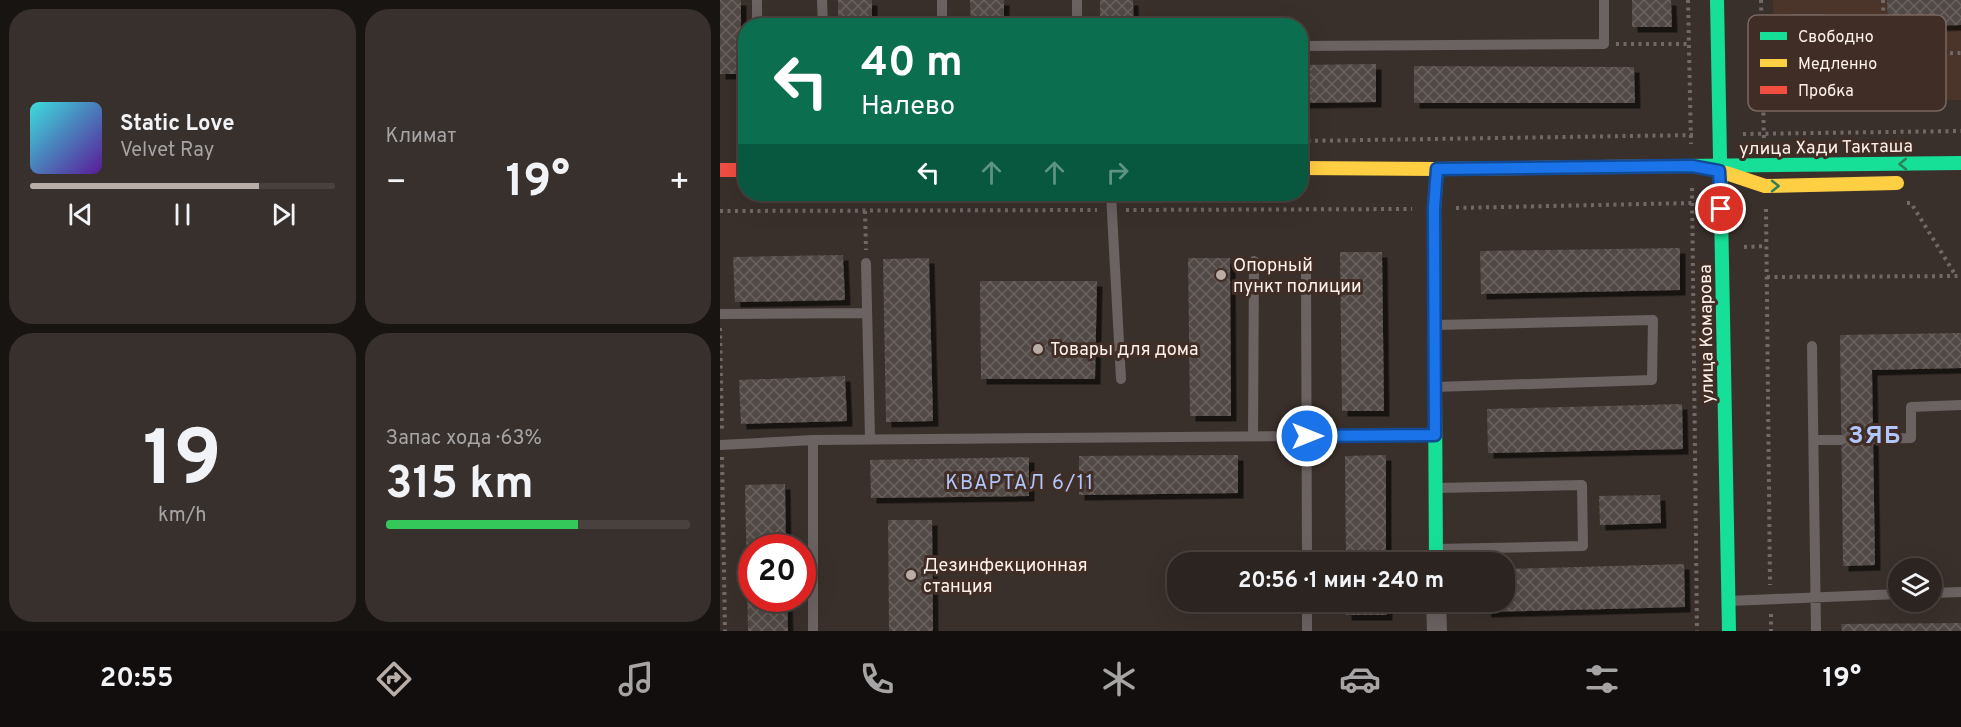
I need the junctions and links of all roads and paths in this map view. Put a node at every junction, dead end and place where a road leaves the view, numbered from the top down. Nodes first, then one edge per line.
1 (757, 0) edge
2 (822, 0) edge
3 (942, 0) edge
4 (1077, 0) edge
5 (1604, 0) edge
6 (1688, 0) edge
7 (1717, 0) edge
8 (1761, 0) edge
9 (1883, 0) edge
10 (1761, 15) edge
11 (1883, 15) edge
12 (757, 18) edge
13 (823, 18) edge
14 (942, 18) edge
15 (1077, 18) edge
16 (1604, 44) junction
17 (1689, 44) junction
18 (1308, 46) edge
19 (1946, 52) edge
20 (1961, 52) edge
21 (1763, 111) edge
22 (1961, 131) edge
23 (1719, 134) junction
24 (1764, 134) junction
25 (1690, 135) junction
26 (1308, 141) edge
27 (1961, 163) edge
28 (1692, 166) junction
29 (1308, 168) edge
30 (1719, 168) junction
31 (1437, 169) junction
32 (720, 170) edge
33 (738, 170) edge
34 (1915, 183) dead end
35 (1111, 201) edge
36 (1692, 203) junction
37 (1899, 203) dead end
38 (1434, 208) junction
39 (1112, 210) junction
40 (865, 211) junction
41 (720, 212) edge
42 (1254, 261) dead end
43 (866, 263) joint
44 (1306, 264) dead end
45 (1959, 276) edge
46 (867, 313) junction
47 (720, 314) edge
48 (1435, 325) junction
49 (1812, 346) dead end
50 (1121, 379) dead end
51 (1435, 387) junction
52 (1961, 405) edge
53 (1435, 435) junction
54 (1253, 436) junction
55 (1307, 436) junction
56 (870, 439) junction
57 (813, 440) junction
58 (1814, 440) junction
59 (1841, 440) dead end
60 (1873, 440) dead end
61 (721, 445) edge
62 (1436, 488) junction
63 (1307, 552) edge
64 (1436, 552) edge
65 (1495, 552) edge
66 (1961, 592) edge
67 (1942, 593) edge
68 (1888, 594) edge
69 (1815, 597) junction
70 (1771, 599) junction
71 (1728, 601) junction
72 (1307, 612) edge
73 (1436, 612) edge
74 (725, 631) edge
75 (813, 631) edge
76 (1307, 631) edge
77 (1437, 631) edge
78 (1697, 631) edge
79 (1729, 631) edge
80 (1771, 631) edge
81 (1816, 631) edge

1 - 12 lane
2 - 13 lane
3 - 14 lane
4 - 15 lane
5 - 16 lane
6 - 17 path
7 - 23 street, улица Комарова
8 - 10 path
9 - 11 path
16 - 17 path
16 - 18 lane
17 - 25 path
19 - 20 path
21 - 24 path
22 - 24 path
23 - 24 path
23 - 25 path
23 - 30 street, улица Комарова
25 - 26 path
25 - 28 path
27 -> 30 street, улица Хади Такташа
28 - 30 street, улица Хади Такташа
28 - 31 street, улица Хади Такташа
28 - 36 path
29 - 31 street, улица Хади Такташа
30 -> 34 street, улица Хади Такташа
30 - 71 street, улица Комарова
31 - 38 street
32 - 33 street
35 - 39 lane
36 - 38 path
36 - 78 path
37 - 45 path
38 - 39 path
38 - 48 street
39 - 40 path
39 - 50 lane
40 - 41 path
40 - 43 path
42 - 54 lane
43 - 46 lane
44 - 55 lane
45 - 70 path
46 - 47 lane
46 - 56 lane
47 - 61 path
48 - 51 street
48 - 51 lane
49 - 58 lane
51 - 53 street
52 - 60 lane
53 - 55 lane
53 - 62 street
54 - 55 lane
54 - 56 lane
55 - 63 lane
56 - 57 lane
57 - 61 lane
57 - 75 lane
58 - 59 lane
58 - 69 lane
61 - 74 path
62 - 64 street
62 - 65 lane
66 - 67 lane
68 - 69 lane
69 - 70 lane
69 - 81 lane
70 - 71 lane
70 - 80 path
71 - 79 street, улица Комарова
72 - 76 lane
73 - 77 street

